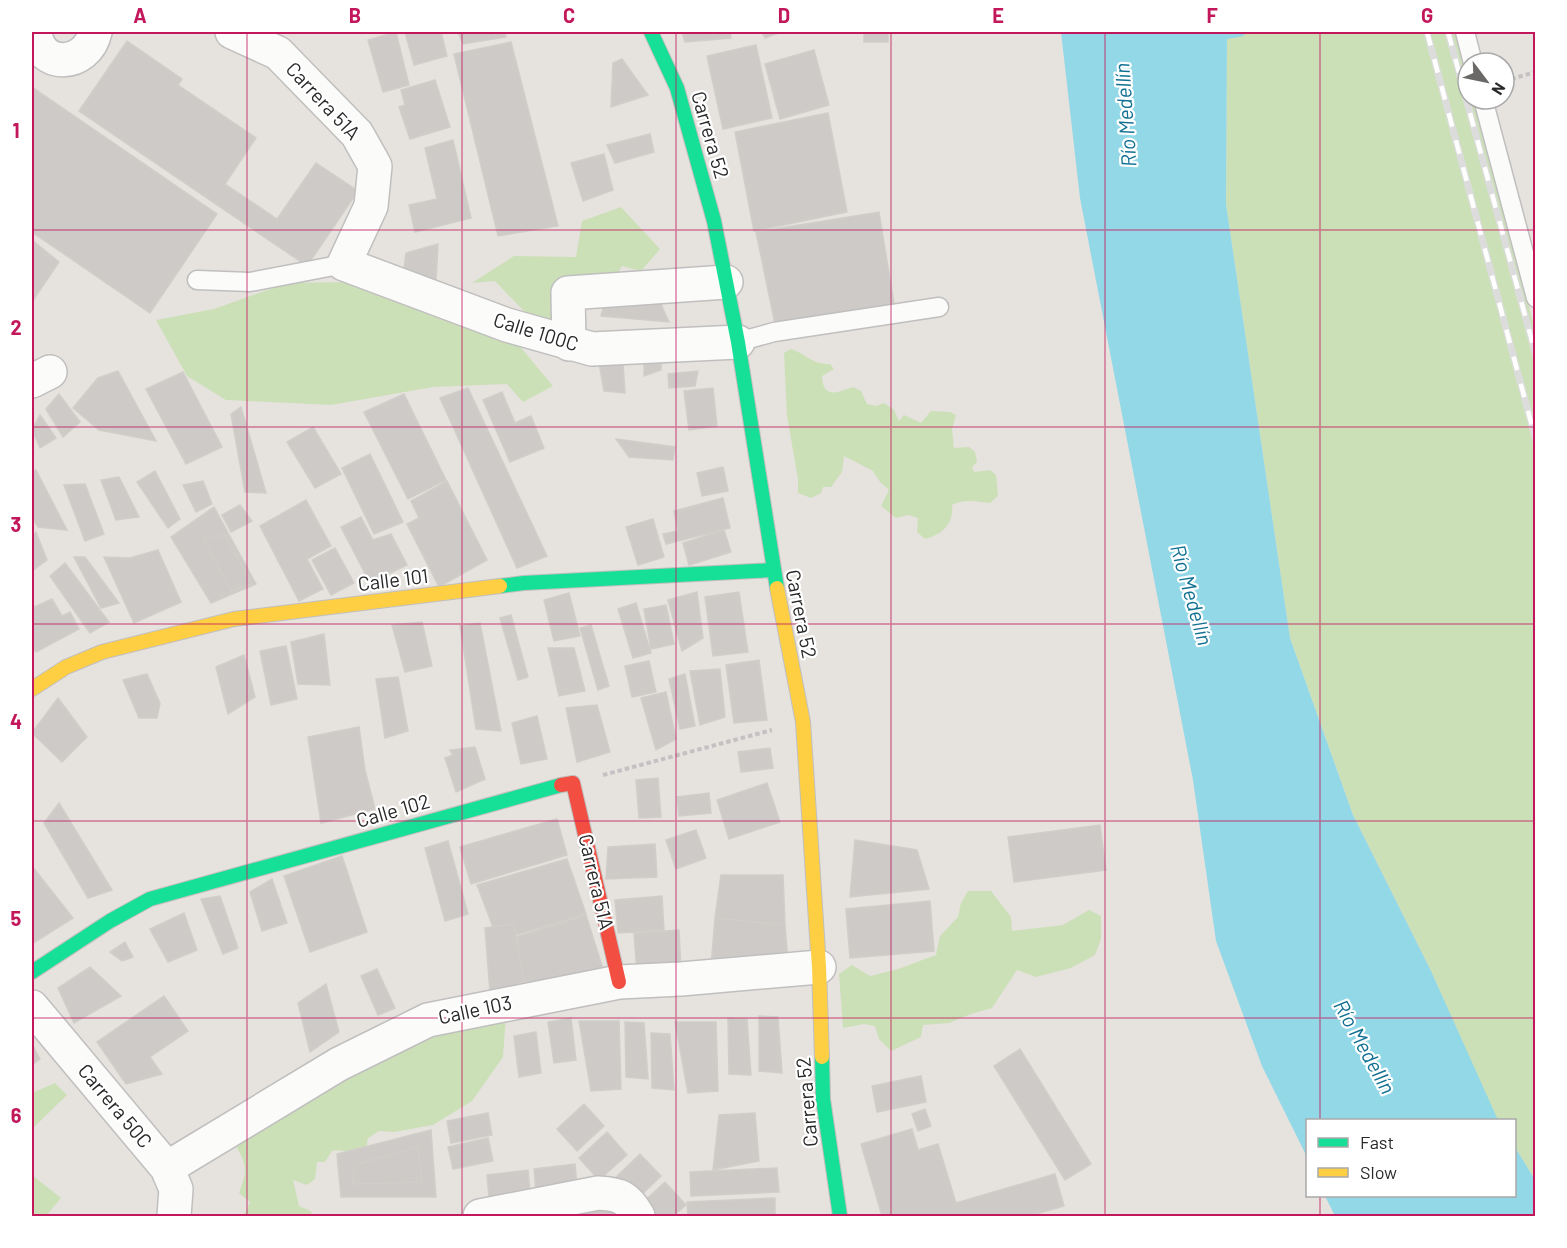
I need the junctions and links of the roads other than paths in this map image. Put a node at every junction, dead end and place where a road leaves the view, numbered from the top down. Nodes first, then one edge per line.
1 (35, 32) edge
2 (95, 32) edge
3 (232, 32) edge
4 (651, 32) edge
5 (1465, 32) edge
6 (1470, 51) edge
7 (1486, 111) edge
8 (344, 264) junction
9 (197, 280) dead end
10 (726, 282) junction
11 (1536, 298) edge
12 (939, 307) dead end
13 (738, 342) junction
14 (569, 344) junction
15 (772, 570) junction
16 (32, 689) edge
17 (573, 783) joint
18 (819, 967) junction
19 (32, 972) edge
20 (619, 982) junction
21 (32, 1007) edge
22 (167, 1168) junction
23 (834, 1215) edge
24 (174, 1216) edge
25 (480, 1216) edge
26 (638, 1216) edge

1 - 2 street
3 - 8 street, Carrera 51A
4 - 10 street, Carrera 52
5 - 6 lane
7 - 11 lane
8 - 9 lane
8 - 14 street, Calle 100C
10 - 13 street, Carrera 52
10 - 14 street
12 - 13 lane
13 - 14 street, Calle 100C
13 - 15 street, Carrera 52
15 - 16 street, Calle 101
15 - 18 street, Carrera 52
17 - 19 street, Calle 102
17 - 20 street, Carrera 51A
18 - 20 street, Calle 103
18 - 23 street, Carrera 52
20 - 22 street, Calle 103
21 - 22 street, Carrera 50C
22 - 24 street, Carrera 50C
25 - 26 street

